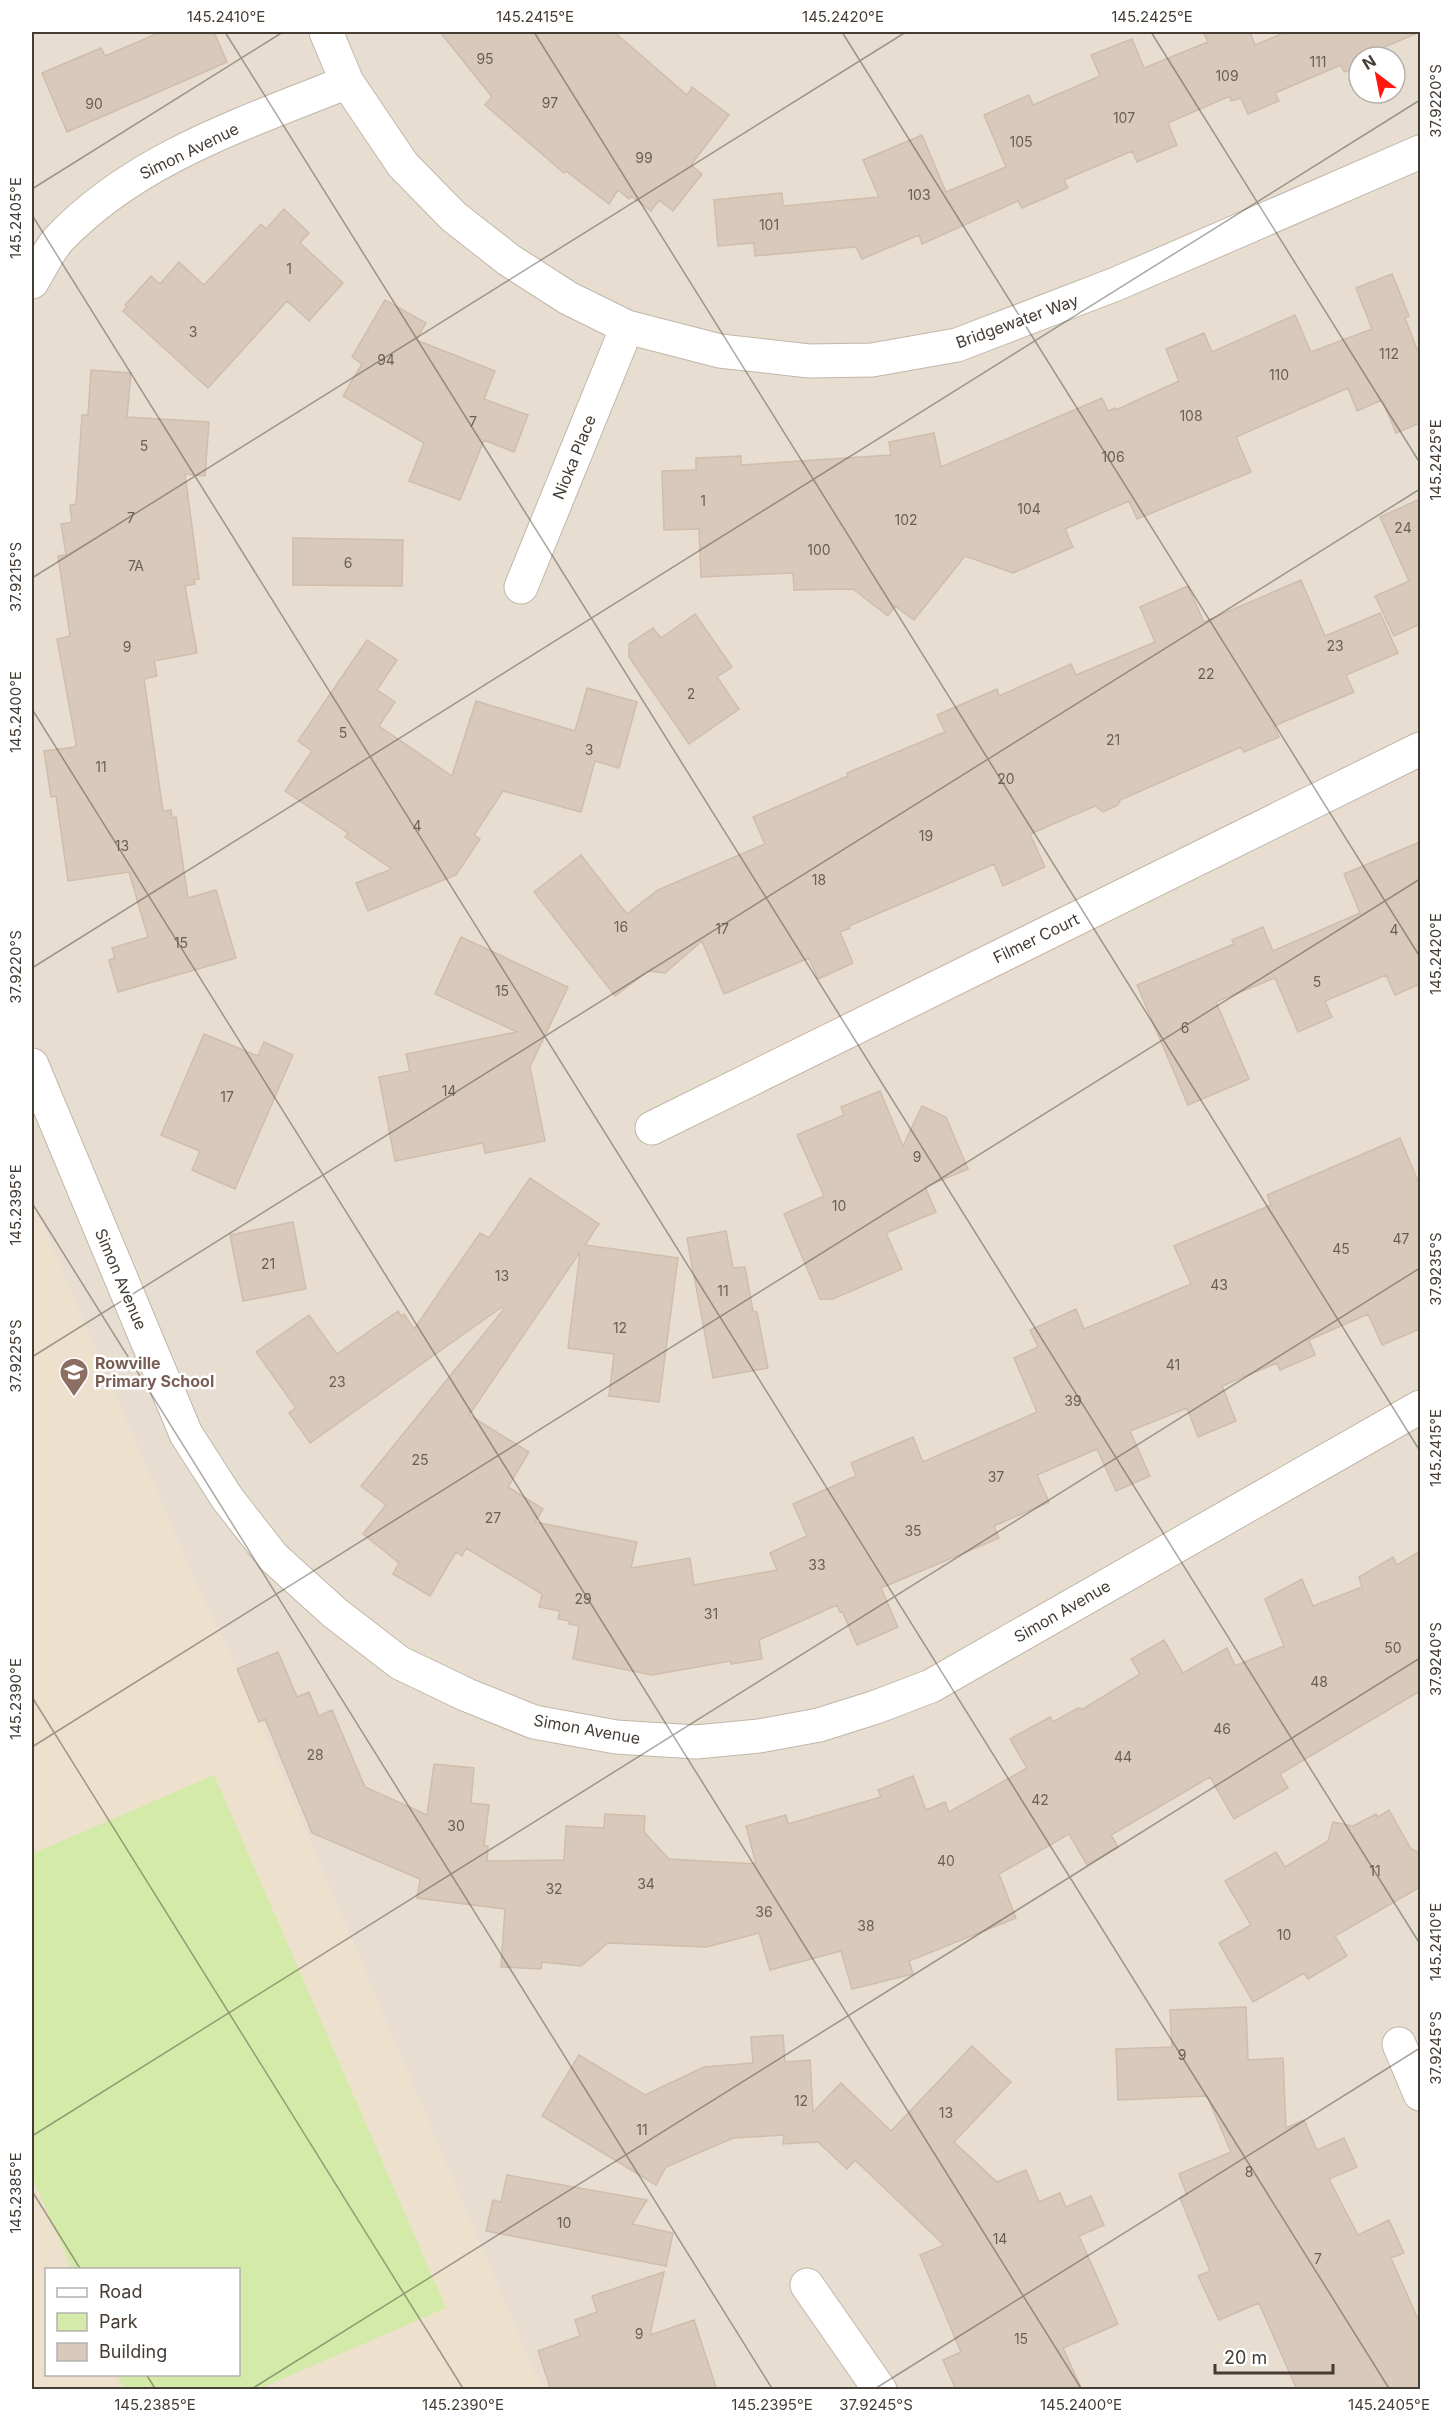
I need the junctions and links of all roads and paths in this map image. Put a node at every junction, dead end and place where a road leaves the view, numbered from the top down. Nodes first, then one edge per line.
1 (326, 32) edge
2 (347, 82) junction
3 (1420, 152) edge
4 (32, 282) edge
5 (627, 327) junction
6 (521, 587) dead end
7 (1420, 749) edge
8 (32, 1065) edge
9 (652, 1128) dead end
10 (1420, 1407) edge
11 (1399, 2044) dead end
12 (1420, 2094) edge
13 (807, 2284) dead end
14 (880, 2390) edge

1 - 2 street, Bridgewater Way
2 - 4 street, Simon Avenue
2 - 5 street, Bridgewater Way
3 - 5 street, Bridgewater Way
5 - 6 street, Nioka Place
7 - 9 street, Filmer Court
8 - 10 street, Simon Avenue
11 - 12 street
13 - 14 street

